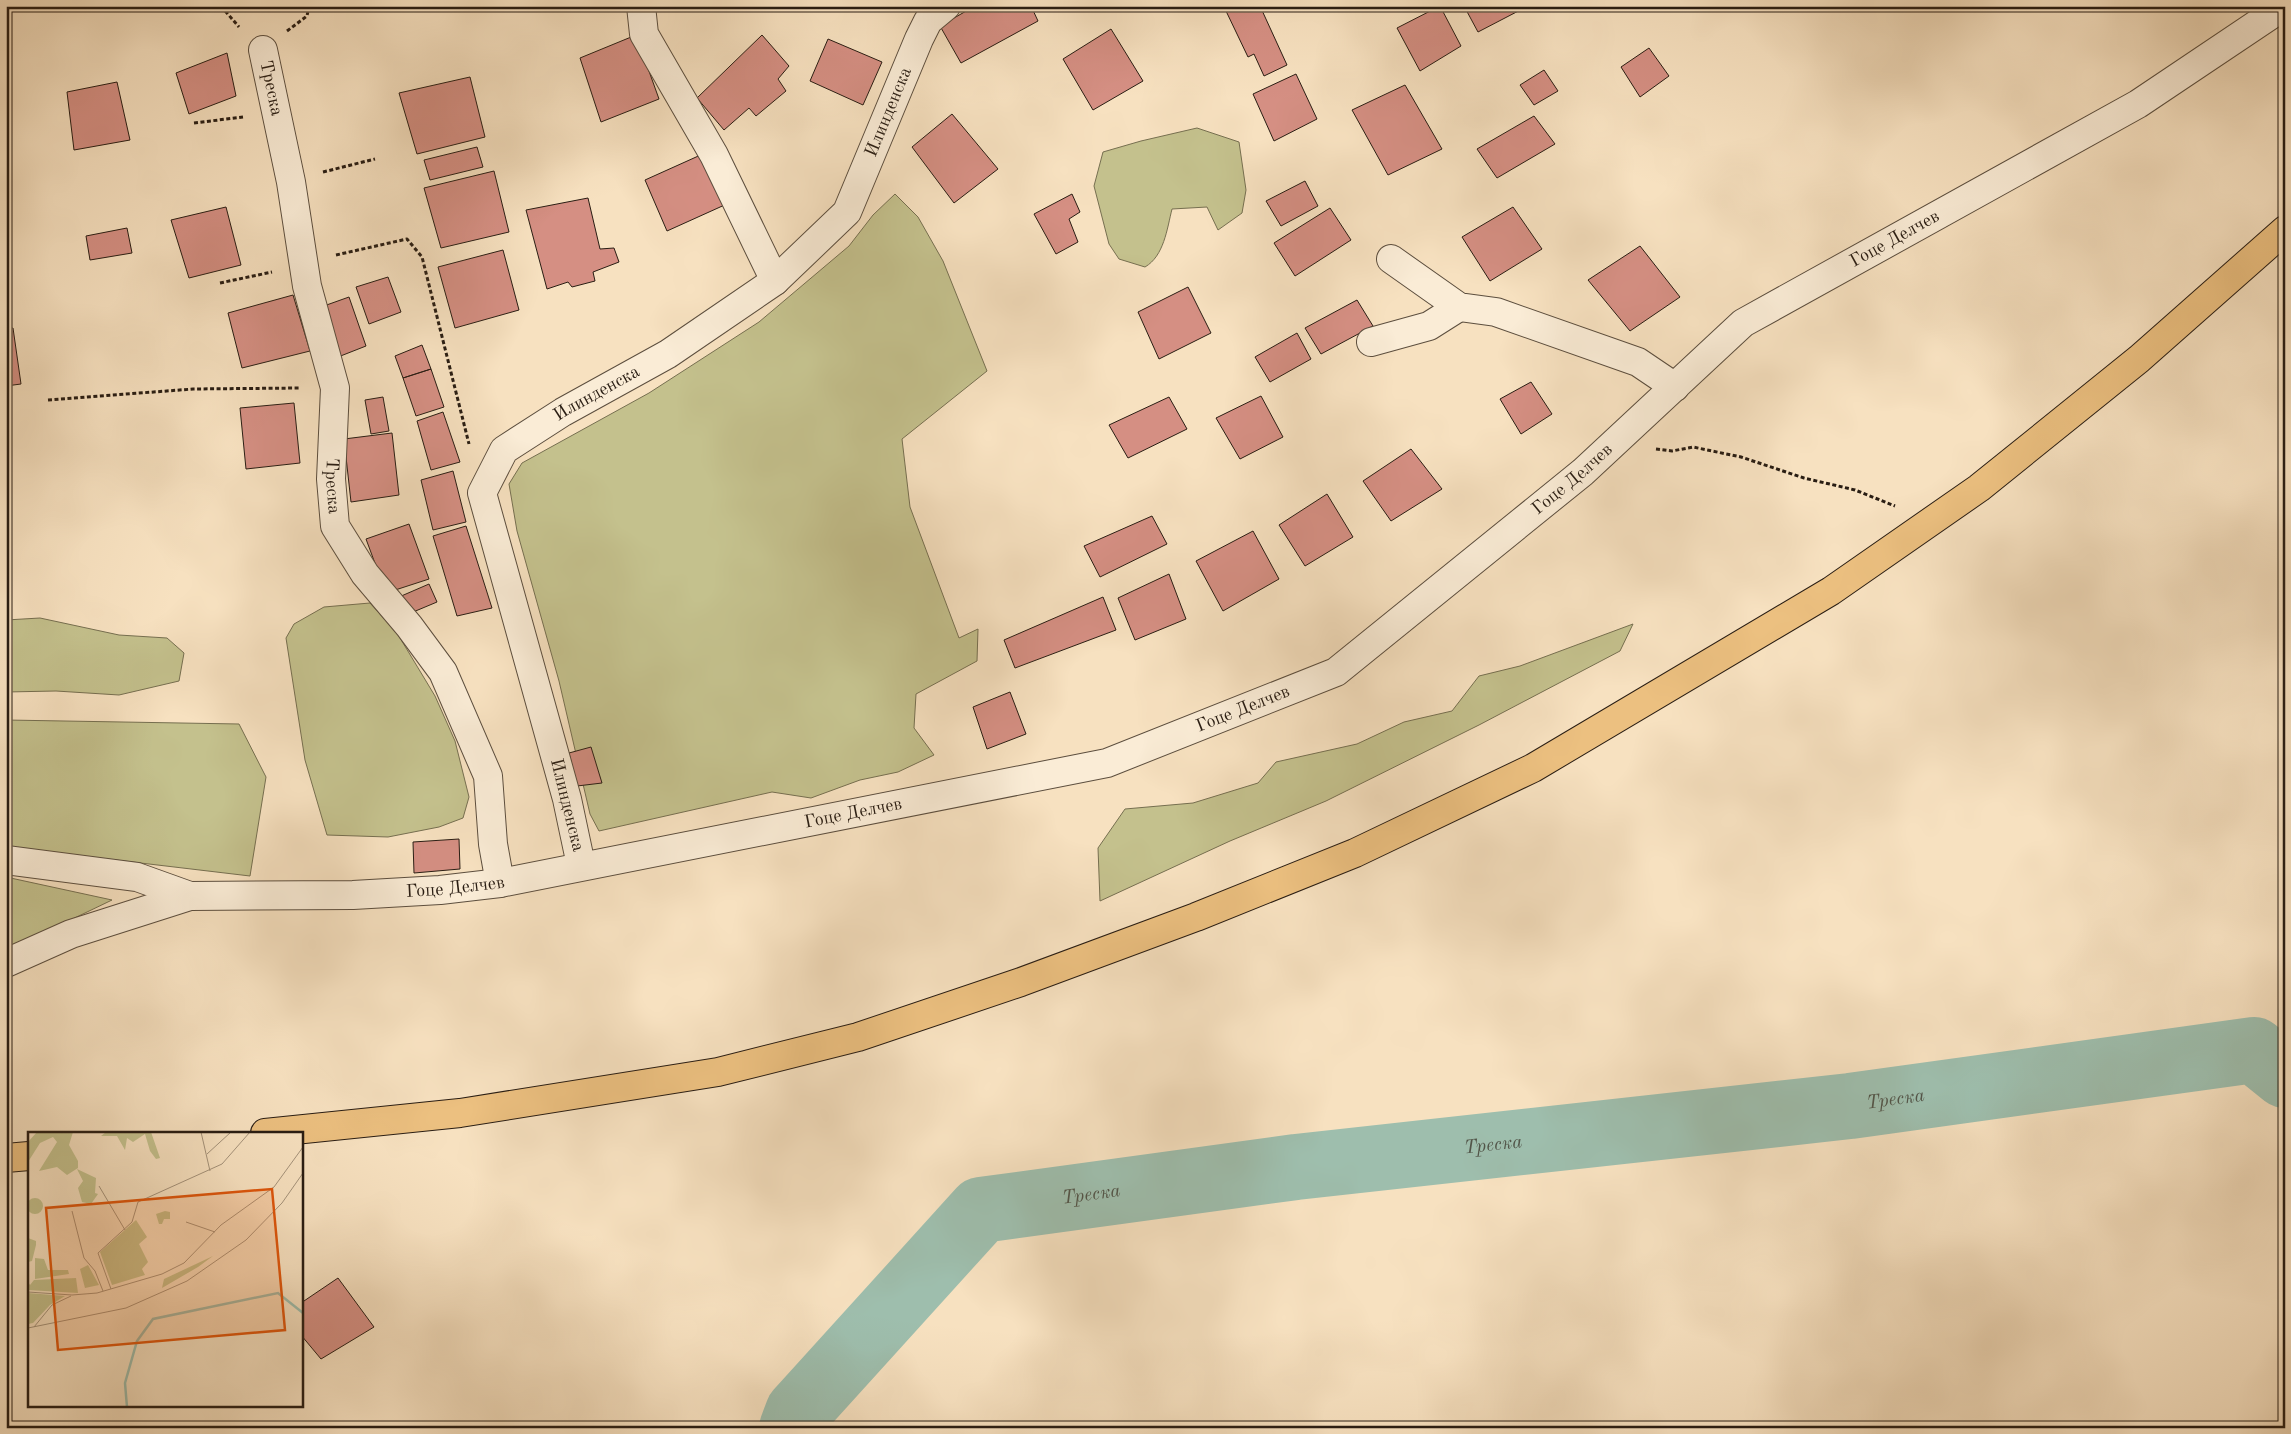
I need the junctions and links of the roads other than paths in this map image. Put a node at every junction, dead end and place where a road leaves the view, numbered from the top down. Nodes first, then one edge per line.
1 (640, 6) edge
2 (946, 6) edge
3 (2284, 6) edge
4 (263, 50) dead end
5 (2285, 230) edge
6 (1391, 258) dead end
7 (775, 281) junction
8 (1458, 307) junction
9 (1371, 342) dead end
10 (1675, 387) junction
11 (6, 860) edge
12 (581, 866) junction
13 (500, 883) junction
14 (190, 896) junction
15 (6, 963) edge
16 (275, 1132) edge
17 (28, 1156) edge
18 (6, 1158) edge

1 - 7 street
2 - 7 street, Илинденска
3 - 10 street, Гоце Делчев
4 - 13 street, Треска
5 - 16 main road
6 - 8 street
7 - 12 street, Илинденска
8 - 9 street
8 - 10 street
10 - 12 street, Гоце Делчев
11 - 14 street, Гоце Делчев
12 - 13 street, Гоце Делчев
13 - 14 street, Гоце Делчев
14 - 15 street
17 - 18 main road

